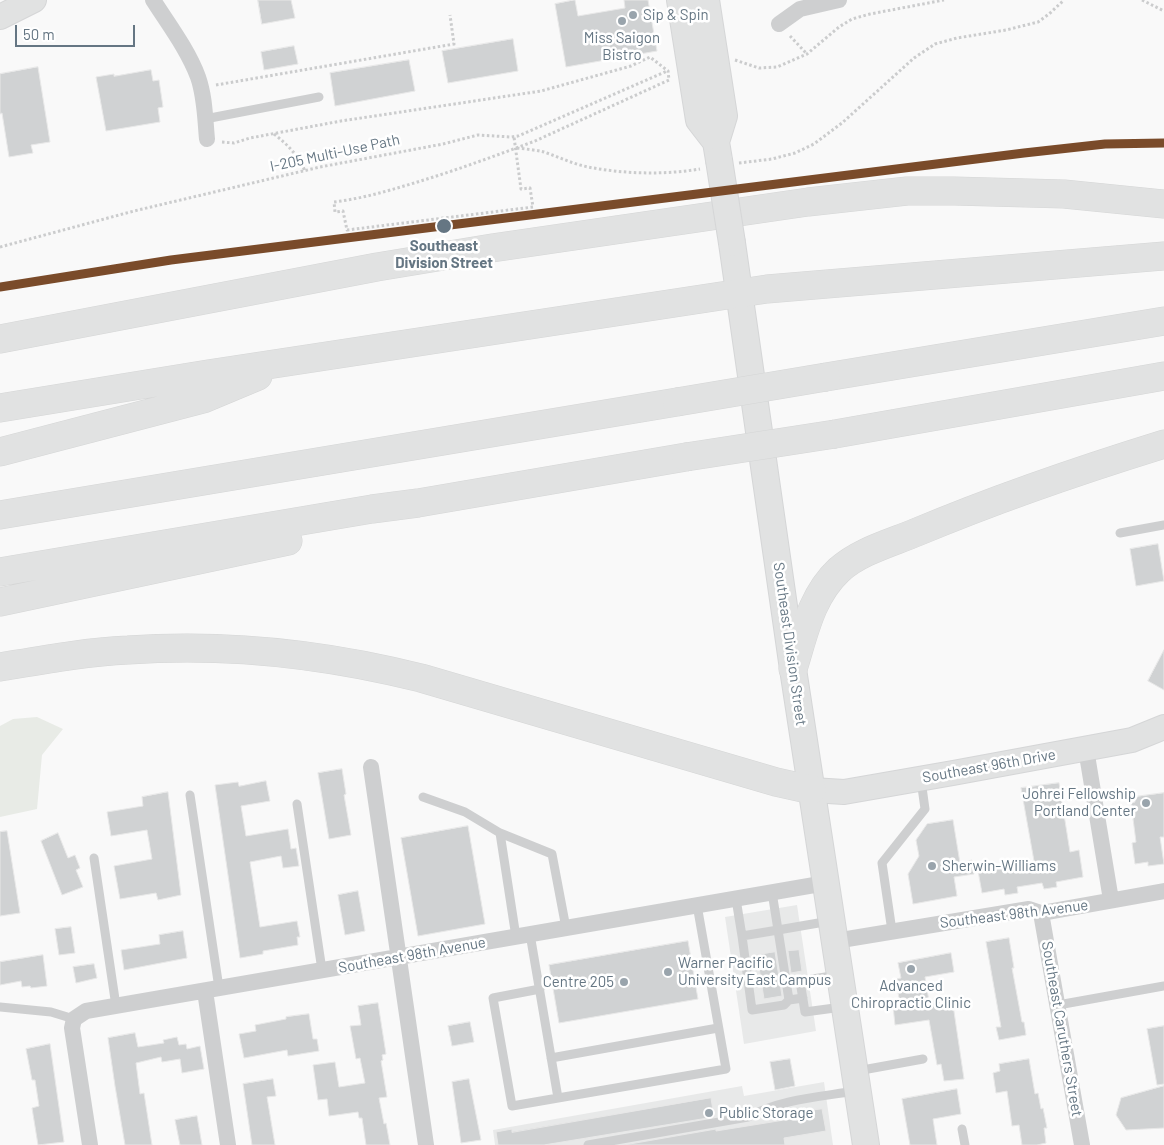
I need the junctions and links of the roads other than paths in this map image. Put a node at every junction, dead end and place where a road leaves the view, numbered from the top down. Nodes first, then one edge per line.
1 (34, 0) edge
2 (153, 0) edge
3 (680, 0) edge
4 (706, 0) edge
5 (839, 0) edge
6 (0, 17) edge
7 (779, 24) road end
8 (319, 97) dead end
9 (205, 119) junction
10 (207, 139) road end
11 (718, 151) junction
12 (1164, 204) edge
13 (1164, 256) edge
14 (739, 292) junction
15 (1164, 321) edge
16 (0, 339) edge
17 (296, 360) junction
18 (1164, 376) edge
19 (0, 408) edge
20 (1164, 444) edge
21 (0, 452) edge
22 (418, 504) junction
23 (0, 515) edge
24 (1164, 525) edge
25 (1120, 532) dead end
26 (0, 572) edge
27 (0, 602) edge
28 (0, 667) edge
29 (794, 669) junction
30 (1164, 727) edge
31 (1086, 749) junction
32 (371, 767) dead end
33 (921, 779) junction
34 (812, 790) junction
35 (190, 795) dead end
36 (423, 796) dead end
37 (297, 804) dead end
38 (500, 833) junction
39 (94, 858) dead end
40 (826, 883) junction
41 (1164, 891) edge
42 (772, 892) junction
43 (736, 898) junction
44 (1111, 900) junction
45 (697, 905) junction
46 (1041, 913) junction
47 (566, 928) junction
48 (778, 930) junction
49 (834, 931) junction
50 (892, 931) junction
51 (523, 936) junction
52 (742, 936) junction
53 (398, 957) junction
54 (322, 970) junction
55 (840, 974) junction
56 (1164, 986) edge
57 (212, 989) junction
58 (540, 989) junction
59 (803, 998) junction
60 (789, 1000) junction
61 (1058, 1005) junction
62 (116, 1006) junction
63 (845, 1006) junction
64 (0, 1008) edge
65 (74, 1019) junction
66 (718, 1028) junction
67 (552, 1058) junction
68 (923, 1059) dead end
69 (856, 1081) junction
70 (558, 1098) junction
71 (962, 1129) dead end
72 (90, 1145) edge
73 (228, 1145) edge
74 (426, 1145) edge
75 (588, 1145) edge
76 (866, 1145) edge
77 (965, 1145) edge
78 (1082, 1145) edge

1 - 6 street
2 - 9 street
3 - 11 main road, Southeast Division Street
4 - 11 main road, Southeast Division Street
5 - 7 street
8 - 9 lane
9 - 10 street
11 - 14 main road, Southeast Division Street, bridge
12 - 16 highway
13 - 14 highway
14 - 17 highway
14 - 29 main road, Southeast Division Street
15 - 23 highway, bridge
17 - 19 highway
17 - 21 highway
18 - 22 highway, bridge
20 - 29 highway
22 - 26 highway
22 - 27 highway
24 - 25 lane
28 - 34 highway
29 - 34 main road, Southeast Division Street
30 - 31 street, Southeast 96th Drive
31 - 33 street, Southeast 96th Drive
31 - 44 street
32 - 53 street
33 - 34 street, Southeast 96th Drive
33 - 50 lane
34 - 40 main road, Southeast Division Street
35 - 57 lane
36 - 38 lane
37 - 54 lane
38 - 47 lane
38 - 51 lane
39 - 62 lane
40 - 42 street, Southeast 98th Avenue
40 - 49 main road, Southeast Division Street
41 - 44 street, Southeast 98th Avenue
42 - 43 street, Southeast 98th Avenue
42 - 48 lane
43 - 45 street, Southeast 98th Avenue
43 - 52 lane
44 - 46 street, Southeast 98th Avenue
45 - 47 street, Southeast 98th Avenue
45 - 66 lane
46 - 50 street, Southeast 98th Avenue
46 - 61 street, Southeast Caruthers Street
47 - 51 street, Southeast 98th Avenue
48 - 49 lane
48 - 52 lane
48 - 60 lane
49 - 50 street, Southeast 98th Avenue
49 - 55 main road, Southeast Division Street
51 - 53 street, Southeast 98th Avenue
51 - 58 lane
52 - 60 lane
53 - 54 street, Southeast 98th Avenue
53 - 74 street
54 - 57 street, Southeast 98th Avenue
55 - 59 lane
55 - 63 main road, Southeast Division Street
56 - 61 lane
57 - 62 street, Southeast 98th Avenue
57 - 73 street
58 - 67 lane
58 - 70 lane
59 - 60 lane
59 - 63 lane
61 - 78 street, Southeast Caruthers Street
62 - 65 street, Southeast 98th Avenue
63 - 69 main road, Southeast Division Street
64 - 65 lane
65 - 72 street
66 - 67 lane
66 - 70 lane
67 - 70 lane
68 - 69 lane
69 - 75 lane
69 - 76 main road, Southeast Division Street
71 - 77 lane

